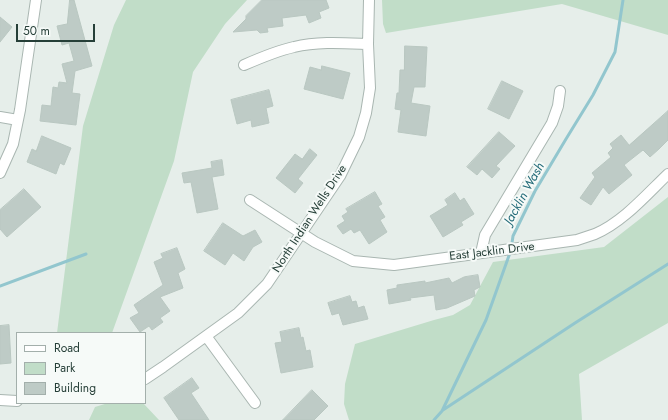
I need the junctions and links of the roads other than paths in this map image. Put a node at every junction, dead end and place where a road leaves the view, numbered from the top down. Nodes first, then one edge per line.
1 (36, 0) edge
2 (369, 0) edge
3 (368, 44) junction
4 (244, 65) dead end
5 (560, 91) dead end
6 (0, 118) edge
7 (18, 120) junction
8 (0, 173) edge
9 (668, 174) edge
10 (250, 200) dead end
11 (301, 233) junction
12 (481, 253) junction
13 (206, 336) junction
14 (146, 378) edge
15 (0, 400) edge
16 (16, 401) edge
17 (255, 403) dead end

1 - 7 street
2 - 3 street, North Indian Wells Drive
3 - 4 street
3 - 11 street, North Indian Wells Drive
5 - 12 street
6 - 7 street
7 - 8 street
9 - 12 street, East Jacklin Drive
10 - 11 street, East Jacklin Drive
11 - 12 street, East Jacklin Drive
11 - 13 street, North Indian Wells Drive
13 - 14 street, North Indian Wells Drive
13 - 17 street
15 - 16 street

